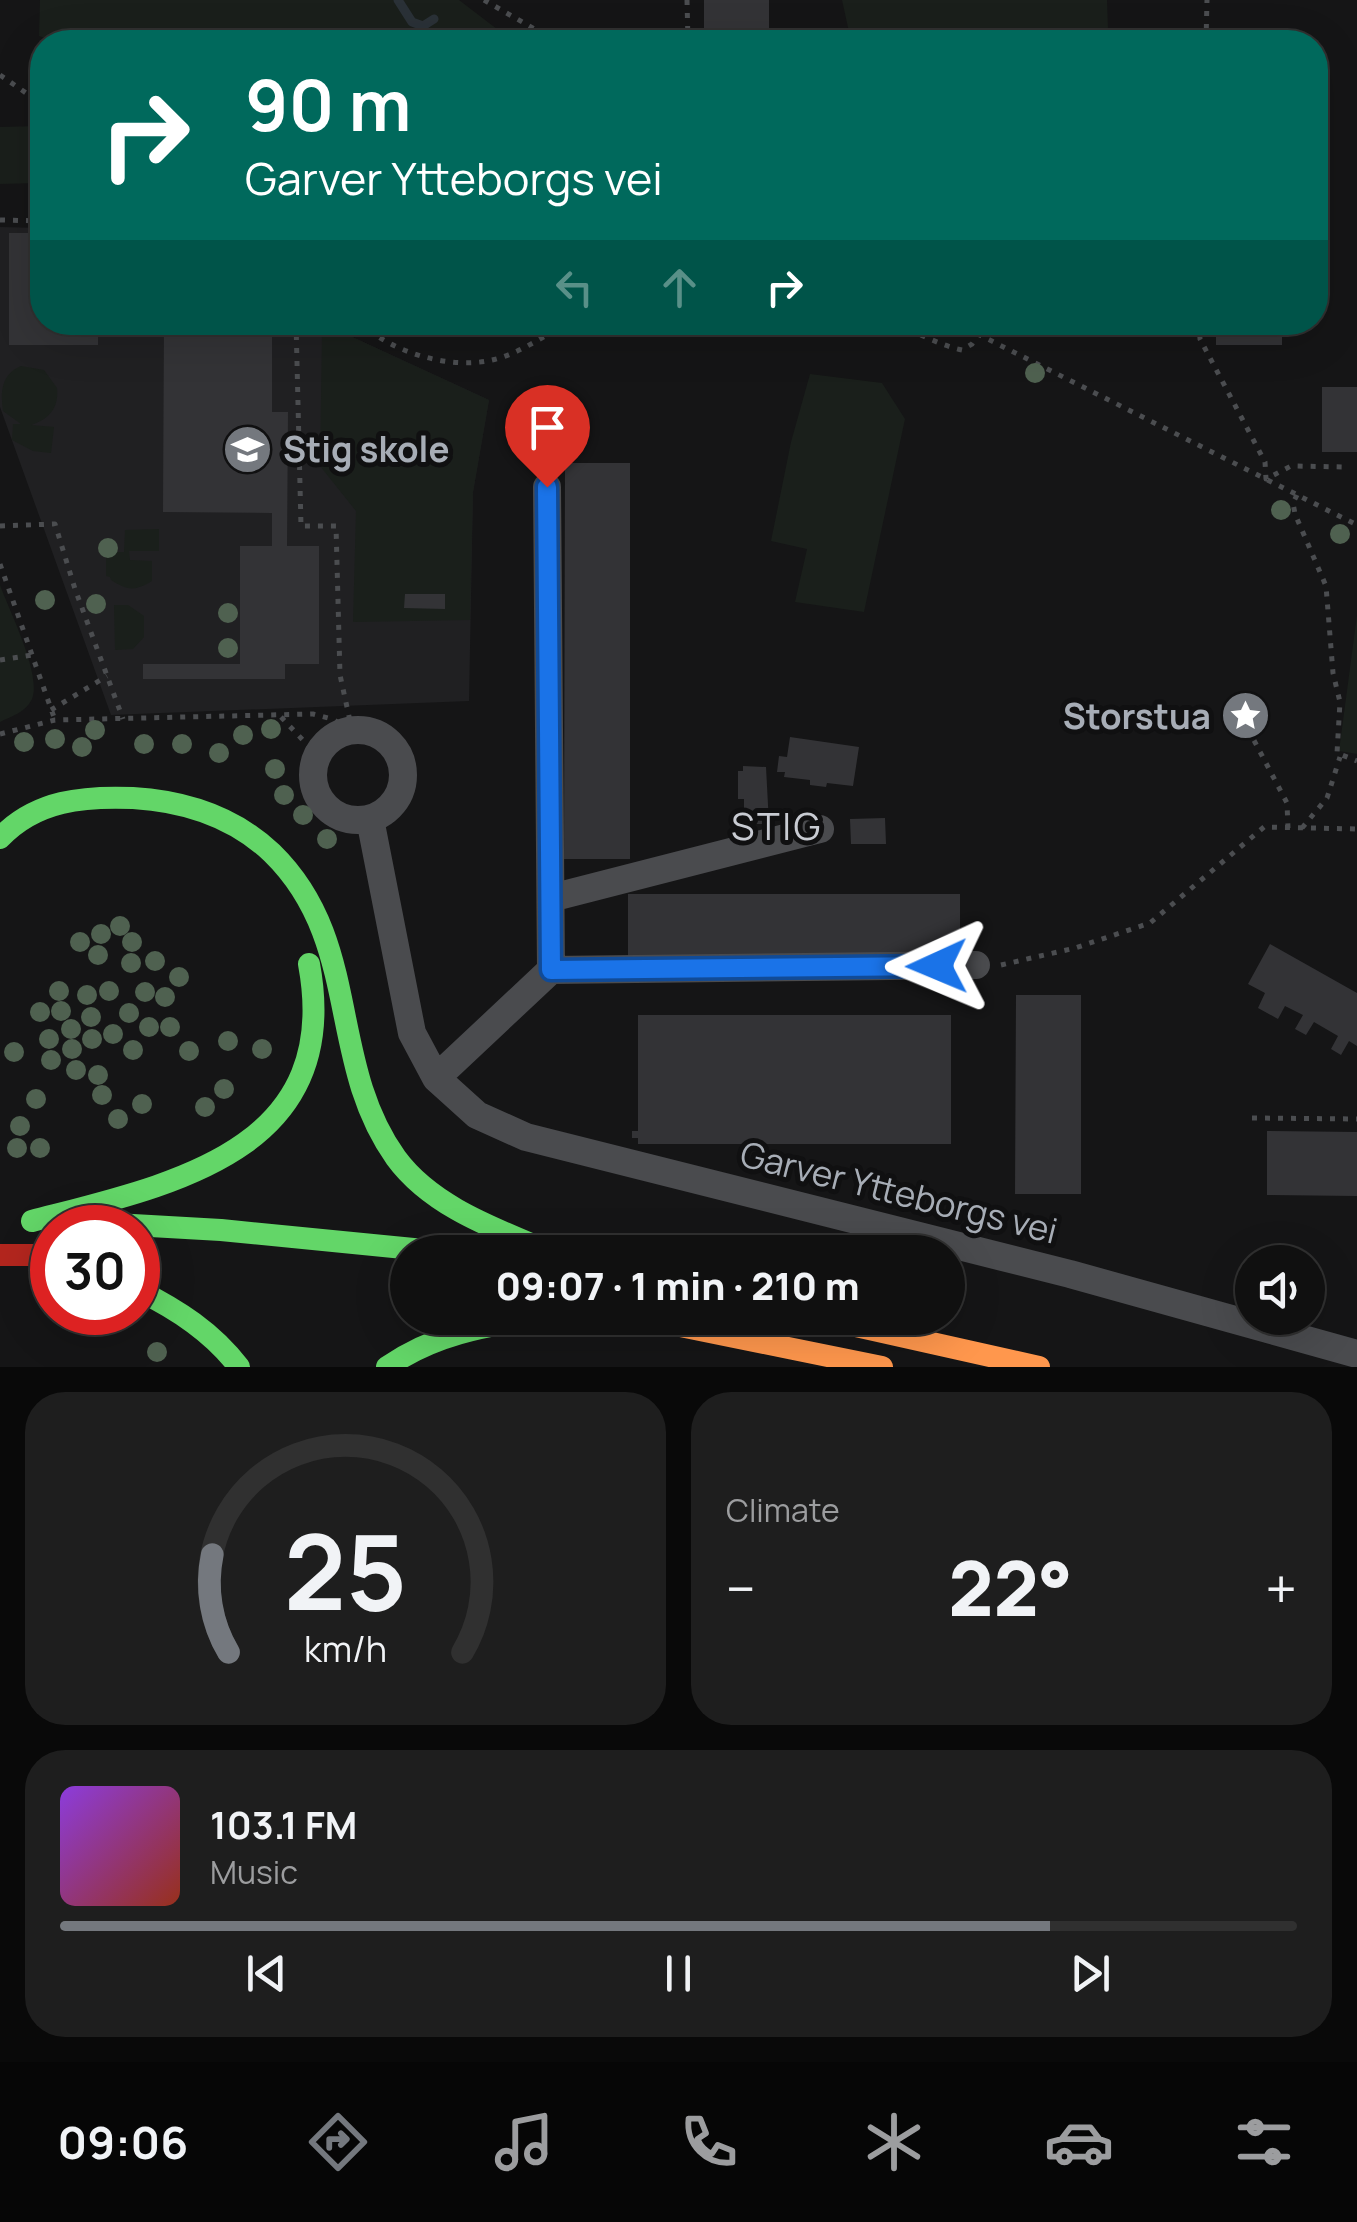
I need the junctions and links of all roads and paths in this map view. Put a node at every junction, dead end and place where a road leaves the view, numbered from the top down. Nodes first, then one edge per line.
1 (484, 0) edge
2 (687, 0) edge
3 (1206, 0) edge
4 (535, 30) edge
5 (688, 30) edge
6 (1206, 30) edge
7 (0, 75) edge
8 (30, 96) edge
9 (0, 220) edge
10 (30, 221) edge
11 (296, 335) edge
12 (380, 335) edge
13 (923, 335) edge
14 (978, 335) joint
15 (1200, 335) edge
16 (545, 336) edge
17 (1348, 467) dead end
18 (1266, 480) junction
19 (547, 487) dead end
20 (1297, 495) junction
21 (1357, 524) edge
22 (0, 526) edge
23 (0, 564) edge
24 (32, 655) junction
25 (0, 660) edge
26 (108, 676) junction
27 (51, 710) junction
28 (279, 715) junction
29 (55, 720) junction
30 (124, 720) junction
31 (1248, 728) dead end
32 (352, 730) junction
33 (0, 734) edge
34 (318, 756) junction
35 (1340, 756) junction
36 (1357, 760) edge
37 (370, 819) junction
38 (82, 823) dead end
39 (152, 823) dead end
40 (1288, 828) junction
41 (1302, 828) junction
42 (820, 829) dead end
43 (1357, 829) edge
44 (0, 838) edge
45 (209, 838) dead end
46 (254, 868) dead end
47 (551, 898) junction
48 (976, 966) joint
49 (551, 970) junction
50 (436, 1078) junction
51 (1252, 1118) dead end
52 (1357, 1119) edge
53 (512, 1235) edge
54 (390, 1246) edge
55 (0, 1255) edge
56 (30, 1256) edge
57 (160, 1302) edge
58 (448, 1335) edge
59 (725, 1335) edge
60 (895, 1335) edge
61 (1357, 1354) edge
62 (240, 1367) edge
63 (387, 1367) edge
64 (882, 1367) edge
65 (1039, 1367) edge

1 - 4 path
2 - 5 path
3 - 6 path
7 - 8 path
9 - 10 path
11 - 32 path
12 - 16 path
13 - 14 path
14 - 18 path
15 - 18 path
17 - 18 path
18 - 20 path
19 - 47 street
20 - 21 path
20 - 35 path
22 - 26 path
23 - 24 path
24 - 25 path
24 - 27 path
26 - 27 path
26 - 30 path
27 - 29 path
28 - 30 path
28 - 32 path
28 - 34 path
29 - 30 path
29 - 33 path
31 - 40 path
32 - 34 street
32 - 37 street
34 - 37 street
35 - 36 path
35 - 41 path
37 - 50 street, Garver Ytteborgs vei
38 - 44 highway
39 - 45 highway
40 - 41 path
40 - 48 path
41 - 43 path
42 - 47 street
44 - 53 highway
46 - 54 highway
47 - 49 street
48 - 49 street
49 - 50 street
50 - 61 street, Garver Ytteborgs vei
51 - 52 path
55 - 56 highway
57 - 62 highway
58 - 63 highway
59 - 64 highway
60 - 65 highway

